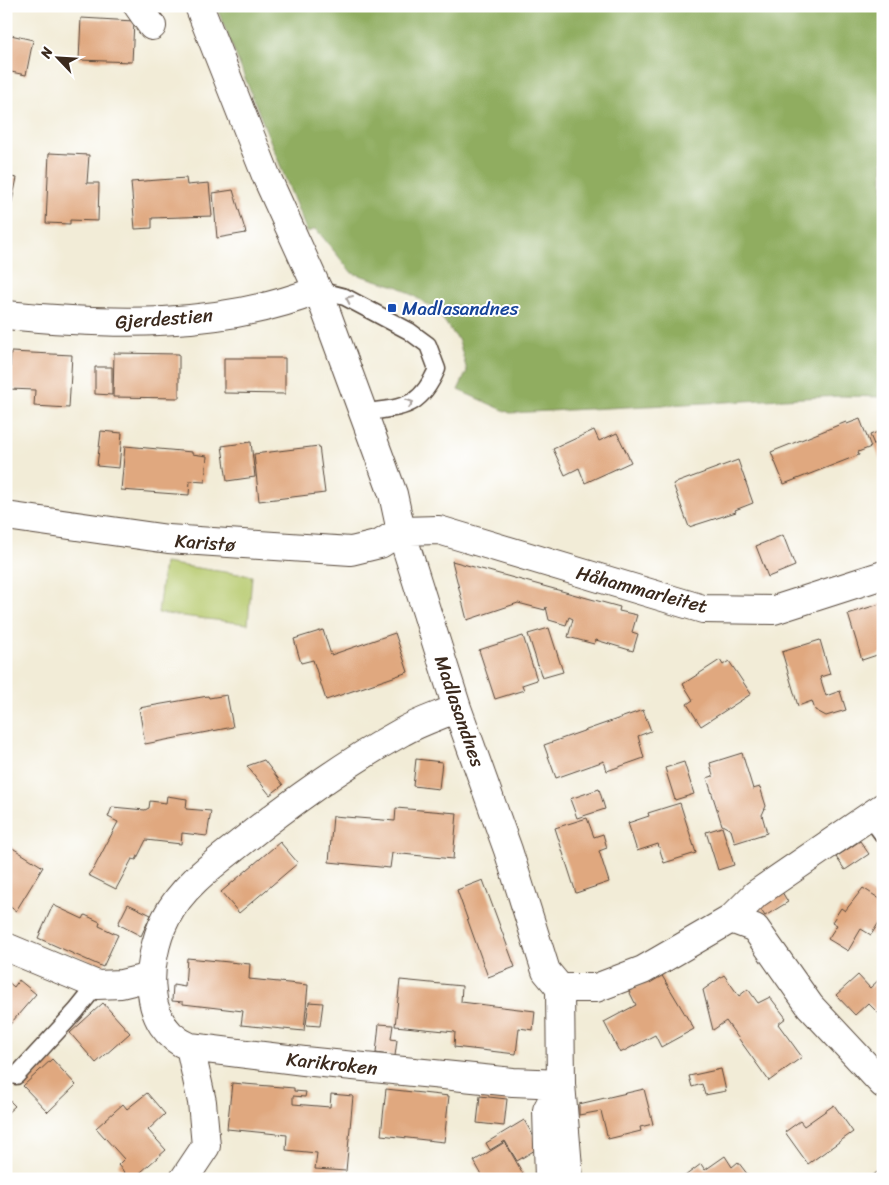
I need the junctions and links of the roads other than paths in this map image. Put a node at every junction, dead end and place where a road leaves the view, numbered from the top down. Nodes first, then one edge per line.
1 (200, 6) edge
2 (318, 290) junction
3 (6, 315) edge
4 (363, 413) junction
5 (6, 516) edge
6 (401, 530) junction
7 (883, 576) edge
8 (457, 708) junction
9 (878, 819) edge
10 (731, 919) junction
11 (6, 947) edge
12 (150, 977) junction
13 (97, 985) junction
14 (560, 988) junction
15 (190, 1047) junction
16 (16, 1076) dead end
17 (561, 1084) junction
18 (883, 1084) edge
19 (184, 1179) edge
20 (549, 1179) edge
21 (569, 1179) edge

1 - 2 street, Madlasandnes
2 - 3 street, Gjerdestien
2 - 4 street, Madlasandnes
4 -> 2 lane
4 - 6 street, Madlasandnes
5 - 6 street, Karistø
6 - 7 street, Håhammarleitet
6 - 8 street, Madlasandnes
8 - 12 street, Karikroken
8 - 14 street, Madlasandnes
9 - 10 street
10 - 14 street
10 - 18 street
11 - 13 street
12 - 13 street
12 - 15 street, Karikroken
13 - 16 lane
14 - 17 street
15 - 17 street, Karikroken
15 - 19 street
17 - 20 street
17 - 21 street

